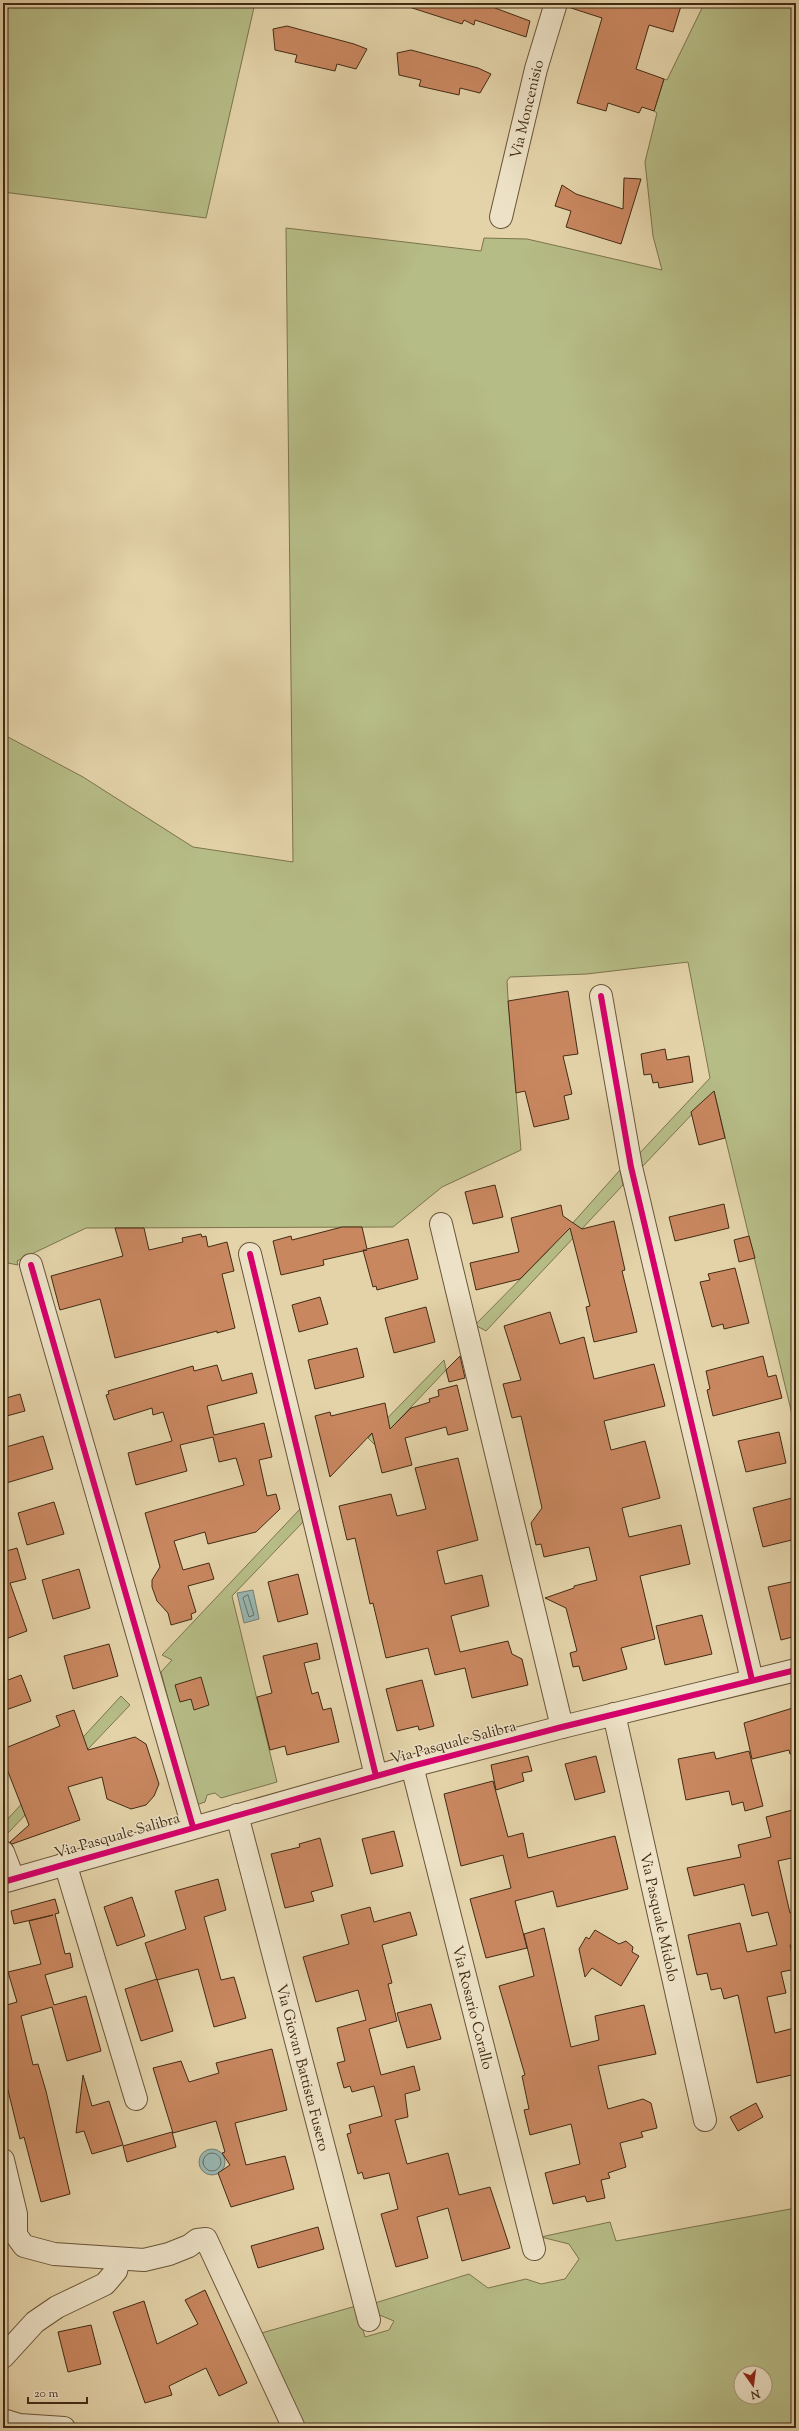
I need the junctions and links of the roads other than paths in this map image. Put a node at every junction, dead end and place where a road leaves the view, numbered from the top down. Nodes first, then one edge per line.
1 (556, 3) edge
2 (501, 217) dead end
3 (601, 996) dead end
4 (441, 1224) dead end
5 (250, 1254) dead end
6 (31, 1266) dead end
7 (796, 1670) edge
8 (752, 1680) junction
9 (614, 1714) junction
10 (562, 1727) junction
11 (412, 1766) junction
12 (376, 1776) junction
13 (237, 1815) junction
14 (193, 1827) junction
15 (3, 1852) edge
16 (65, 1863) junction
17 (8, 1880) edge
18 (136, 2099) dead end
19 (705, 2120) dead end
20 (3, 2160) edge
21 (534, 2249) dead end
22 (119, 2259) junction
23 (369, 2320) dead end
24 (3, 2357) edge
25 (3, 2420) edge
26 (64, 2428) edge
27 (294, 2428) edge

1 - 2 street, Via Moncenisio
3 - 8 street
4 - 10 street
5 - 12 street
6 - 14 street
7 - 8 street, Via Pasquale Salibra
8 - 9 street, Via Pasquale Salibra
9 - 10 street, Via Pasquale Salibra
9 - 19 street, Via Pasquale Midolo
10 - 11 street, Via Pasquale Salibra
11 - 12 street, Via Pasquale Salibra
11 - 21 street, Via Rosario Corallo
12 - 13 street, Via Pasquale Salibra
13 - 14 street, Via Pasquale Salibra
13 - 23 street, Via Giovan Battista Fusero
14 - 16 street, Via Pasquale Salibra
15 - 17 street
16 - 17 street, Via Pasquale Salibra
16 - 18 street
20 - 22 street
22 - 24 street
22 - 27 street
25 - 26 street

